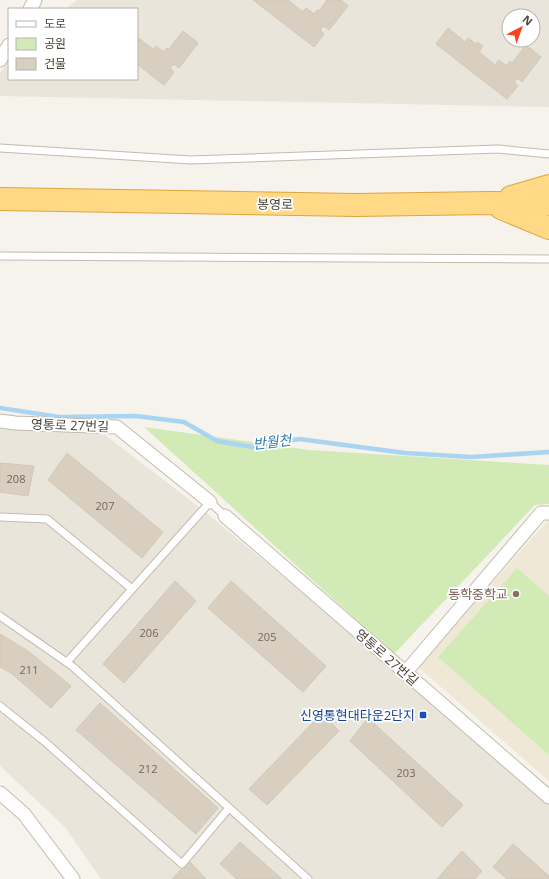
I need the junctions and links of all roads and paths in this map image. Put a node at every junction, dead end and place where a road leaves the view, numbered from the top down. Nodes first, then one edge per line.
1 (8, 47) edge
2 (0, 60) edge
3 (0, 148) edge
4 (549, 154) edge
5 (549, 186) edge
6 (0, 199) edge
7 (489, 203) junction
8 (549, 204) edge
9 (549, 228) edge
10 (0, 256) edge
11 (549, 259) edge
12 (0, 421) edge
13 (210, 502) junction
14 (549, 513) edge
15 (225, 516) joint
16 (0, 517) edge
17 (132, 589) junction
18 (0, 616) edge
19 (67, 662) junction
20 (406, 673) junction
21 (0, 706) edge
22 (0, 793) edge
23 (549, 797) edge
24 (229, 808) junction
25 (73, 879) edge
26 (308, 879) edge

1 - 2 street
3 - 4 lane
5 - 7 highway
6 - 7 highway, 봉영로
7 - 8 highway, 봉영로
7 - 9 highway
10 - 11 lane
12 - 13 street, 영통로 27번길
13 - 15 lane
13 - 17 lane
14 - 20 street
15 - 20 street, 영통로 27번길
16 - 17 lane
17 - 19 lane
18 - 19 lane
19 - 24 lane
20 - 23 street, 영통로 27번길
21 - 24 lane
22 - 25 street
24 - 26 lane

